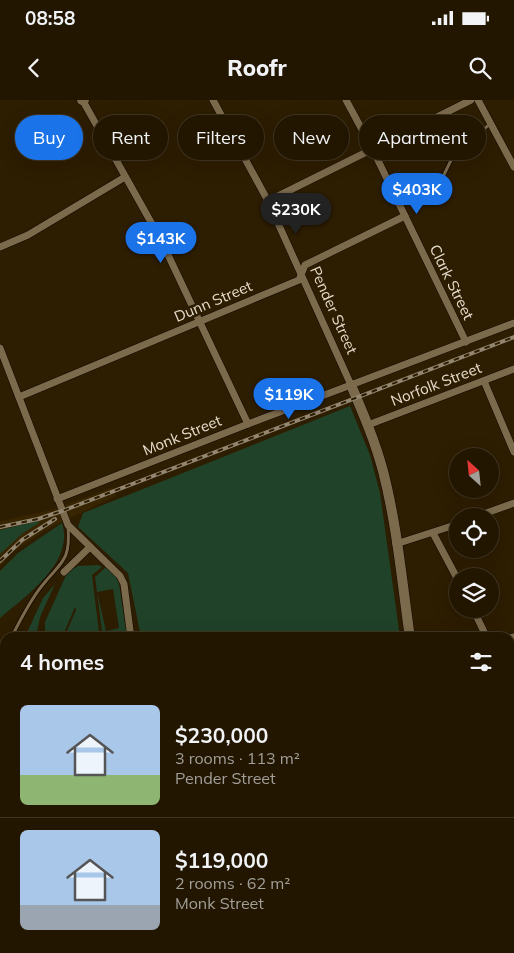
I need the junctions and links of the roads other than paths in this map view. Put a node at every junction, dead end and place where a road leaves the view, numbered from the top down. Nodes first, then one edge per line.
1 (83, 100) edge
2 (213, 100) edge
3 (346, 100) edge
4 (471, 100) edge
5 (478, 100) edge
6 (442, 115) edge
7 (359, 124) edge
8 (490, 124) junction
9 (359, 157) edge
10 (378, 160) edge
11 (514, 167) edge
12 (125, 177) junction
13 (439, 186) dead end
14 (268, 201) junction
15 (405, 216) junction
16 (0, 247) edge
17 (301, 274) junction
18 (200, 321) junction
19 (514, 323) edge
20 (466, 342) junction
21 (0, 348) edge
22 (514, 370) edge
23 (484, 381) junction
24 (351, 384) junction
25 (19, 397) junction
26 (248, 424) junction
27 (368, 425) junction
28 (514, 452) edge
29 (57, 499) junction
30 (514, 503) edge
31 (499, 508) edge
32 (68, 525) junction
33 (449, 527) edge
34 (433, 533) junction
35 (396, 544) junction
36 (90, 547) junction
37 (452, 568) edge
38 (64, 572) dead end
39 (478, 618) edge
40 (14, 632) edge
41 (130, 632) edge
42 (409, 632) edge
43 (485, 632) edge

1 - 12 street
2 - 14 street, Pender Street
3 - 7 street, Clark Street
4 - 6 street
5 - 8 street
8 - 11 street
8 - 13 lane
9 - 14 street
10 - 15 street, Clark Street
12 - 16 street
12 - 18 street
14 - 17 street, Pender Street
15 - 17 street, Dunn Street
15 - 20 street, Clark Street
17 - 18 street, Dunn Street
17 - 24 street, Pender Street
18 - 25 street, Dunn Street
18 - 26 street
19 - 20 street, Monk Street
20 - 24 street, Monk Street
21 - 25 street
22 - 23 street, Norfolk Street
23 - 27 street, Norfolk Street
23 - 28 street
24 - 26 street, Monk Street
24 - 27 street, Pender Street
25 - 29 street
26 - 29 street, Monk Street
27 - 35 street, Pender Street
29 - 32 street
30 - 31 street
32 - 36 street
32 - 40 lane
33 - 34 street
34 - 35 street
34 - 37 street
35 - 42 street, Pender Street
36 - 38 street
36 - 41 street
39 - 43 street

